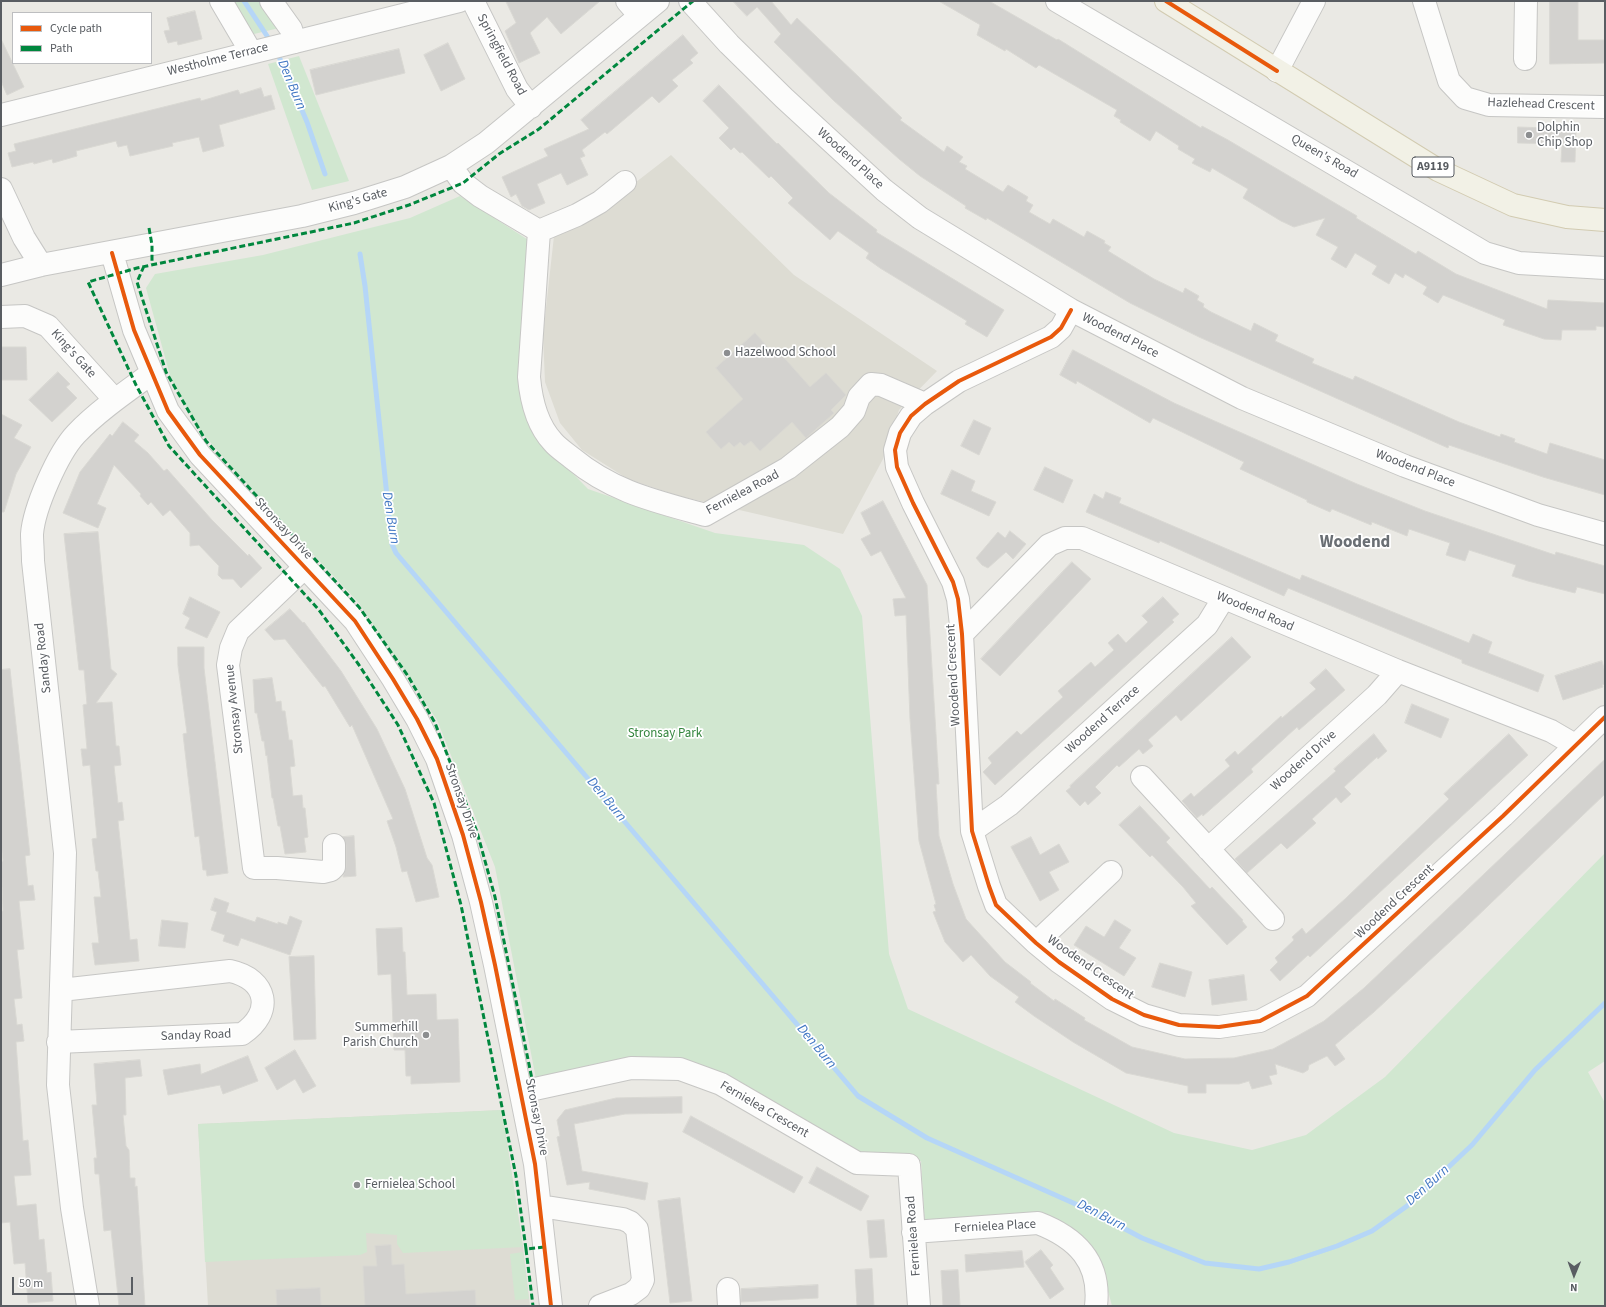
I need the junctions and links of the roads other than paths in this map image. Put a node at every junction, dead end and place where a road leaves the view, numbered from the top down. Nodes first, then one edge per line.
1 (221, 1) edge
2 (271, 1) edge
3 (459, 1) edge
4 (473, 1) edge
5 (658, 1) edge
6 (690, 1) edge
7 (1058, 1) edge
8 (1166, 1) edge
9 (1314, 1) edge
10 (1424, 1) edge
11 (1526, 1) edge
12 (634, 8) edge
13 (292, 42) junction
14 (254, 51) junction
15 (1525, 59) dead end
16 (1277, 71) junction
17 (1605, 107) edge
18 (531, 108) junction
19 (1, 114) edge
20 (451, 166) junction
21 (625, 182) dead end
22 (1, 189) edge
23 (1605, 220) edge
24 (538, 231) junction
25 (112, 253) junction
26 (41, 266) junction
27 (1605, 268) edge
28 (1, 275) edge
29 (1071, 310) junction
30 (1, 317) edge
31 (152, 373) junction
32 (115, 400) junction
33 (924, 404) junction
34 (1605, 534) edge
35 (305, 567) junction
36 (1223, 599) junction
37 (962, 634) junction
38 (1398, 671) junction
39 (1605, 717) edge
40 (1575, 746) junction
41 (1154, 782) dead end
42 (972, 831) junction
43 (334, 845) dead end
44 (1208, 849) junction
45 (1111, 872) dead end
46 (1270, 908) dead end
47 (1036, 943) junction
48 (61, 990) junction
49 (58, 1042) junction
50 (521, 1092) junction
51 (909, 1165) joint
52 (540, 1206) junction
53 (913, 1232) junction
54 (88, 1306) edge
55 (551, 1306) edge
56 (600, 1306) edge
57 (919, 1306) edge
58 (1096, 1306) edge

1 - 14 street
2 - 13 street
3 - 13 street, Westholme Terrace
4 - 18 street, Springfield Road
5 - 12 street, King's Gate
6 - 29 street, Woodend Place
7 - 27 street, Queen's Road
8 - 16 main road, A9119
9 - 16 street
10 - 17 street, Hazlehead Crescent
11 - 15 street
12 - 18 street, King's Gate
13 - 14 street, Westholme Terrace
14 - 19 street, Westholme Terrace
16 - 23 main road, A9119
18 - 20 street, King's Gate
20 - 24 street
20 - 25 street, King's Gate
21 - 24 street
22 - 26 street
24 - 33 street, Fernielea Road
25 - 26 street, King's Gate
25 - 31 street, Stronsay Drive
26 - 28 street, King's Gate
29 - 33 street, Woodend Crescent
29 - 34 street, Woodend Place
30 - 32 street, King's Gate
31 - 32 street, Sanday Road
31 - 35 street, Stronsay Drive
32 - 48 street, Sanday Road
33 - 37 street, Woodend Crescent
35 - 43 street, Stronsay Avenue
35 - 50 street, Stronsay Drive
36 - 37 street, Woodend Road
36 - 38 street, Woodend Road
36 - 42 street, Woodend Terrace
37 - 42 street, Woodend Crescent
38 - 40 street, Woodend Road
38 - 44 street, Woodend Drive
39 - 40 street, Woodend Crescent
40 - 47 street, Woodend Crescent
41 - 44 street
42 - 47 street, Woodend Crescent
44 - 46 street
45 - 47 street
48 - 49 street, Sanday Road
48 - 49 street, Sanday Road
49 - 54 street, Sanday Road
50 - 51 street, Fernielea Crescent
50 - 52 street, Stronsay Drive
51 - 53 street, Fernielea Road
52 - 55 street, Stronsay Drive
52 - 56 street
53 - 57 street, Fernielea Road
53 - 58 street, Fernielea Place

